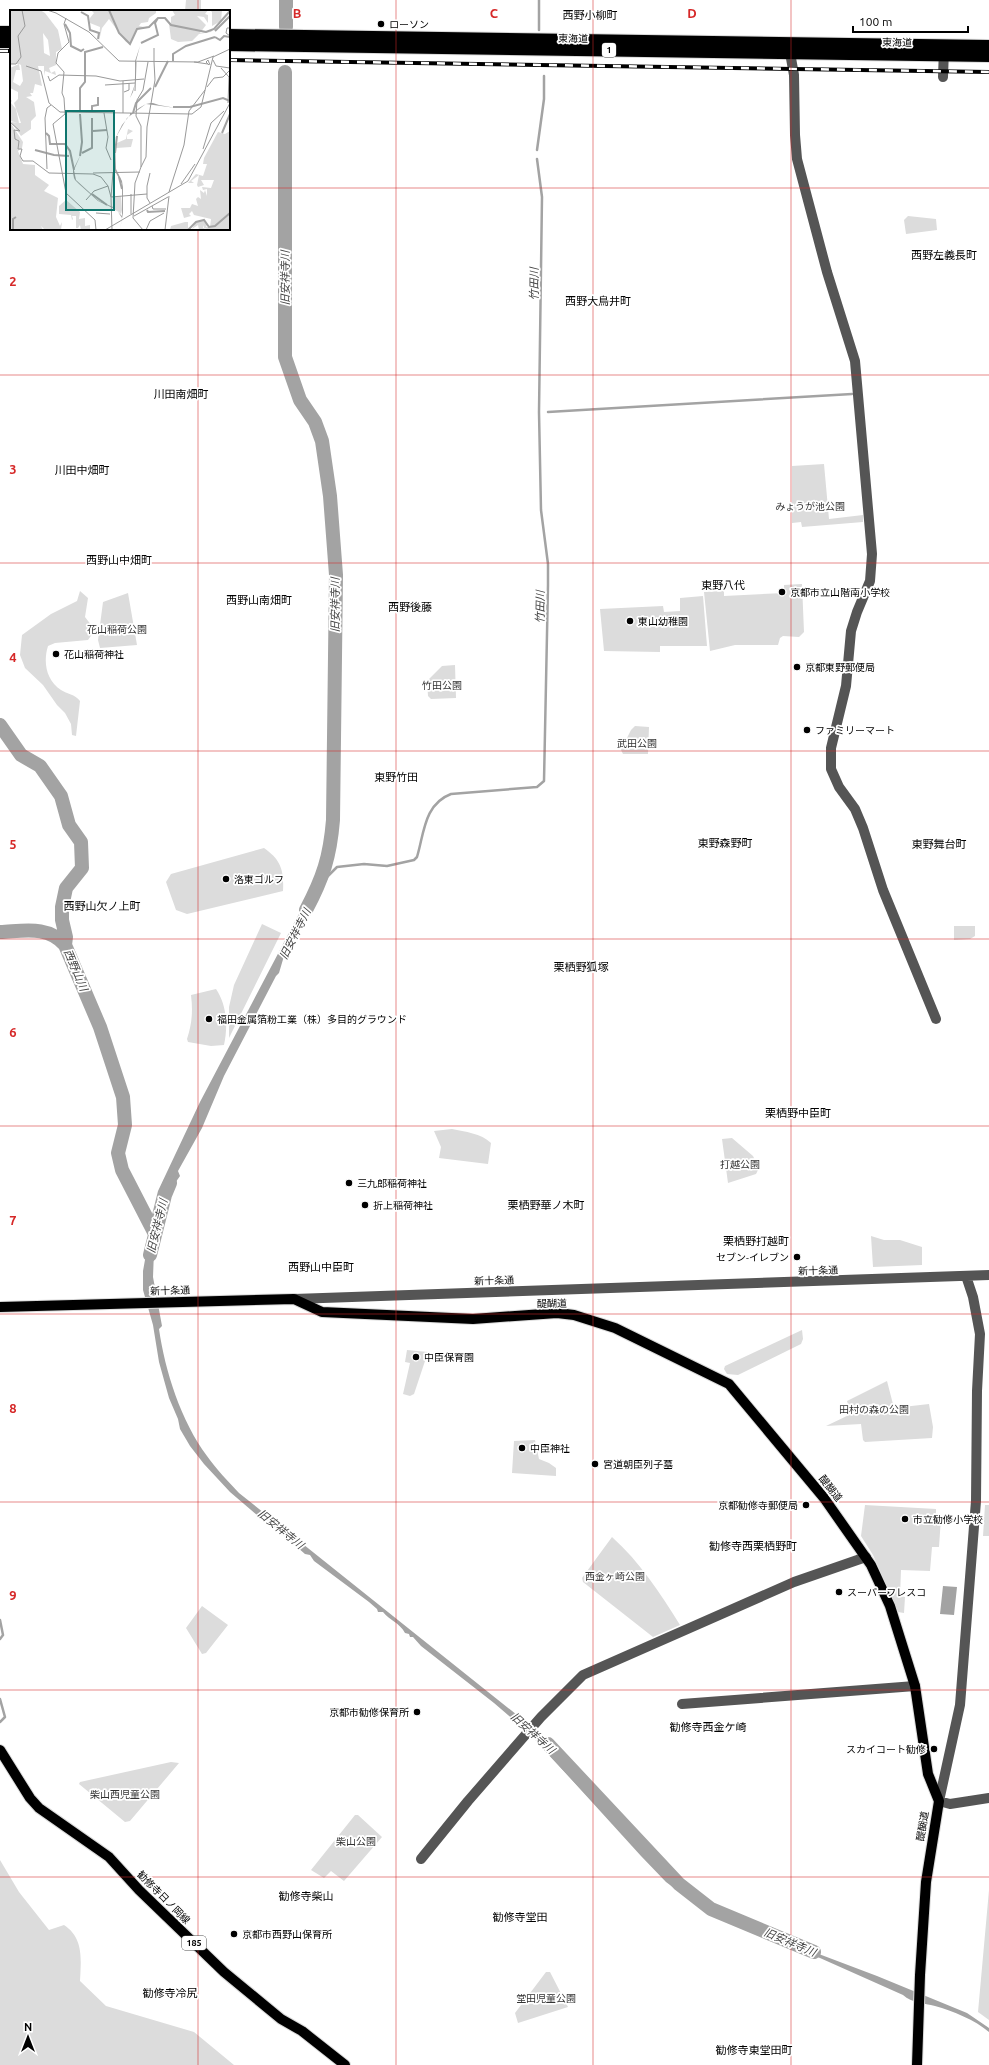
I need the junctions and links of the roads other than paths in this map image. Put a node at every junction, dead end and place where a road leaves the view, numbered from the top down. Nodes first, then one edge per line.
1 (230, 35) edge
2 (230, 45) edge
3 (989, 46) edge
4 (789, 48) junction
5 (944, 50) junction
6 (989, 56) edge
7 (943, 77) dead end
8 (936, 1019) dead end
9 (989, 1275) edge
10 (966, 1276) junction
11 (294, 1299) junction
12 (0, 1307) edge
13 (866, 1557) junction
14 (915, 1686) junction
15 (682, 1704) dead end
16 (0, 1750) edge
17 (989, 1798) edge
18 (938, 1801) junction
19 (421, 1859) dead end
20 (345, 2065) edge
21 (917, 2065) edge

1 - 4 highway, 東海道 / 1
2 - 4 highway, 東海道 / 1
3 - 5 highway, 東海道 / 1
4 - 5 highway, 東海道 / 1
4 - 8 street
5 - 6 highway, 東海道 / 1
5 - 7 street
9 - 10 street, 新十条通
10 - 11 street, 新十条通
10 - 18 street
11 - 12 main road, 新十条通
11 - 13 main road, 醍醐道
13 - 14 main road, 醍醐道
13 - 19 street
14 - 15 street
14 - 18 main road, 醍醐道
16 - 20 main road, 勧修寺日ノ岡線 / 185
17 - 18 street
18 - 21 main road, 醍醐道

